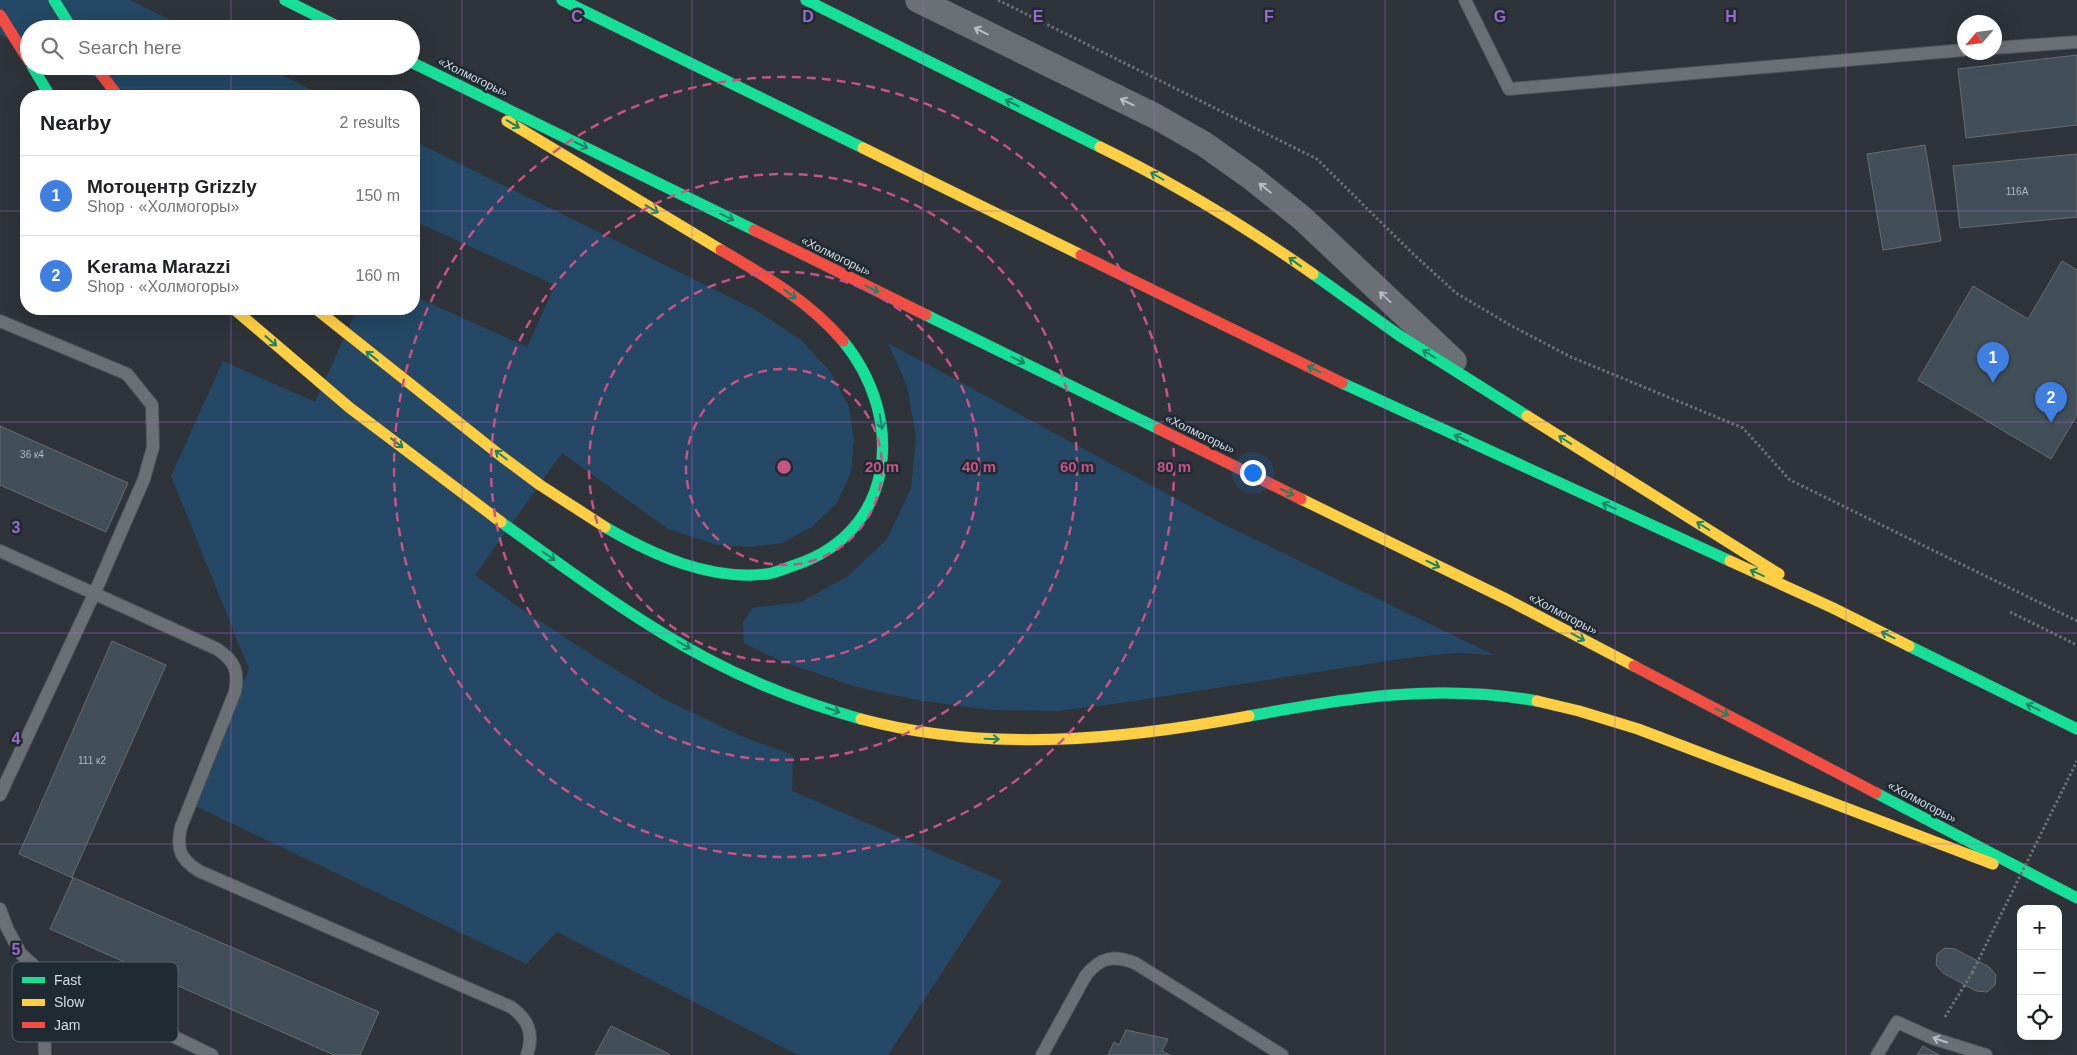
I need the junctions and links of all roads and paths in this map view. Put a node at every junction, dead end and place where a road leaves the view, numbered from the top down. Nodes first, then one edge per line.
1 (54, 0) edge
2 (285, 0) edge
3 (562, 0) edge
4 (806, 0) edge
5 (918, 0) edge
6 (998, 0) edge
7 (1465, 0) edge
8 (0, 15) edge
9 (66, 20) edge
10 (325, 20) edge
11 (2077, 42) edge
12 (20, 47) edge
13 (2002, 47) edge
14 (1957, 51) edge
15 (420, 67) edge
16 (420, 68) edge
17 (37, 75) edge
18 (103, 75) edge
19 (46, 90) edge
20 (114, 90) edge
21 (241, 315) edge
22 (323, 315) edge
23 (0, 321) edge
24 (1485, 390) junction
25 (0, 551) edge
26 (95, 592) junction
27 (1833, 608) junction
28 (2010, 612) dead end
29 (2077, 621) edge
30 (2077, 645) edge
31 (2077, 729) edge
32 (2077, 762) edge
33 (0, 795) edge
34 (2072, 895) edge
35 (0, 909) edge
36 (30, 962) edge
37 (1932, 1038) junction
38 (178, 1039) edge
39 (45, 1042) edge
40 (45, 1055) edge
41 (212, 1055) edge
42 (527, 1055) edge
43 (1042, 1055) edge
44 (1282, 1055) edge
45 (1877, 1055) edge
46 (1986, 1055) edge

1 - 9 main road
2 - 10 main road
27 -> 3 main road
24 -> 4 main road
24 -> 5 street
6 - 29 path
7 - 14 lane
8 - 12 main road
11 - 13 lane
15 -> 34 main road, «Холмогоры»
16 -> 22 main road
17 - 19 main road
18 - 20 main road
21 -> 34 main road
23 - 26 lane
27 -> 24 main road
25 - 26 lane
26 - 33 lane
26 - 42 lane
31 -> 27 main road
28 - 30 path
32 - 37 path, bridge
35 - 36 lane
37 - 45 lane
46 -> 37 lane
38 - 41 lane
39 - 40 lane
43 - 44 lane

